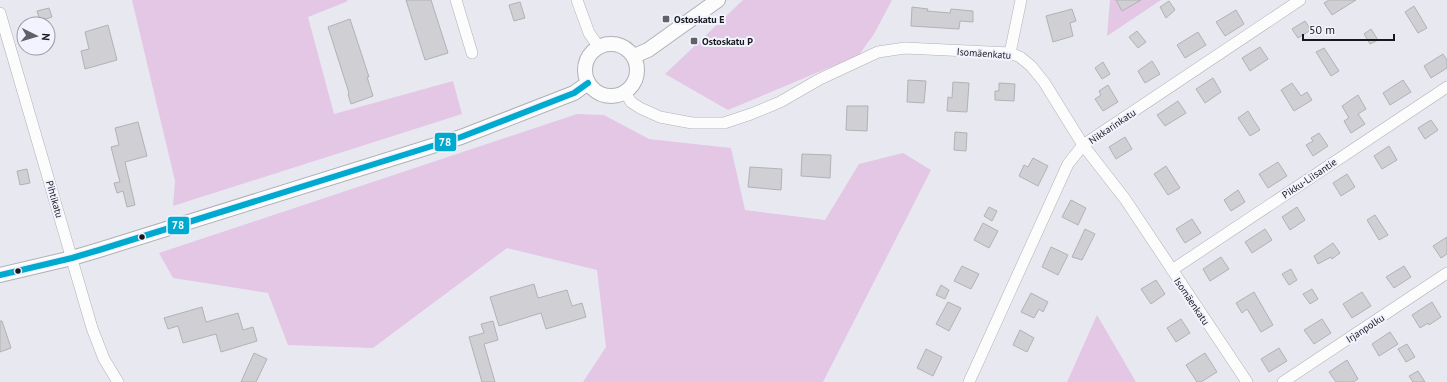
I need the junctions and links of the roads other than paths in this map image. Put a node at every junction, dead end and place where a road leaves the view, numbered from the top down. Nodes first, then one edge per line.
1 (456, 0) edge
2 (577, 0) edge
3 (718, 0) edge
4 (1022, 0) edge
5 (1300, 0) edge
6 (0, 13) edge
7 (598, 46) junction
8 (1010, 52) junction
9 (472, 53) dead end
10 (634, 56) junction
11 (588, 83) junction
12 (1447, 87) edge
13 (625, 92) junction
14 (1083, 145) junction
15 (72, 258) junction
16 (1172, 270) junction
17 (1447, 274) edge
18 (0, 275) edge
19 (118, 382) edge
20 (969, 382) edge
21 (1247, 382) edge
22 (1283, 382) edge

1 - 9 street
2 - 7 street
3 - 10 street
4 - 8 street
5 - 14 street, Nikkarinkatu
6 - 15 street, Pihtikatu
7 - 10 street
7 - 11 street
8 - 13 street, Isomäenkatu
8 - 14 street, Isomäenkatu
10 - 13 street
11 - 13 street
11 - 15 street
12 - 16 street, Pikku-Liisantie
14 - 16 street, Isomäenkatu
14 - 20 street, Nikkarinkatu
15 - 18 street
15 - 19 street, Pihtikatu
16 - 21 street, Isomäenkatu
17 - 22 street, Irjanpolku

